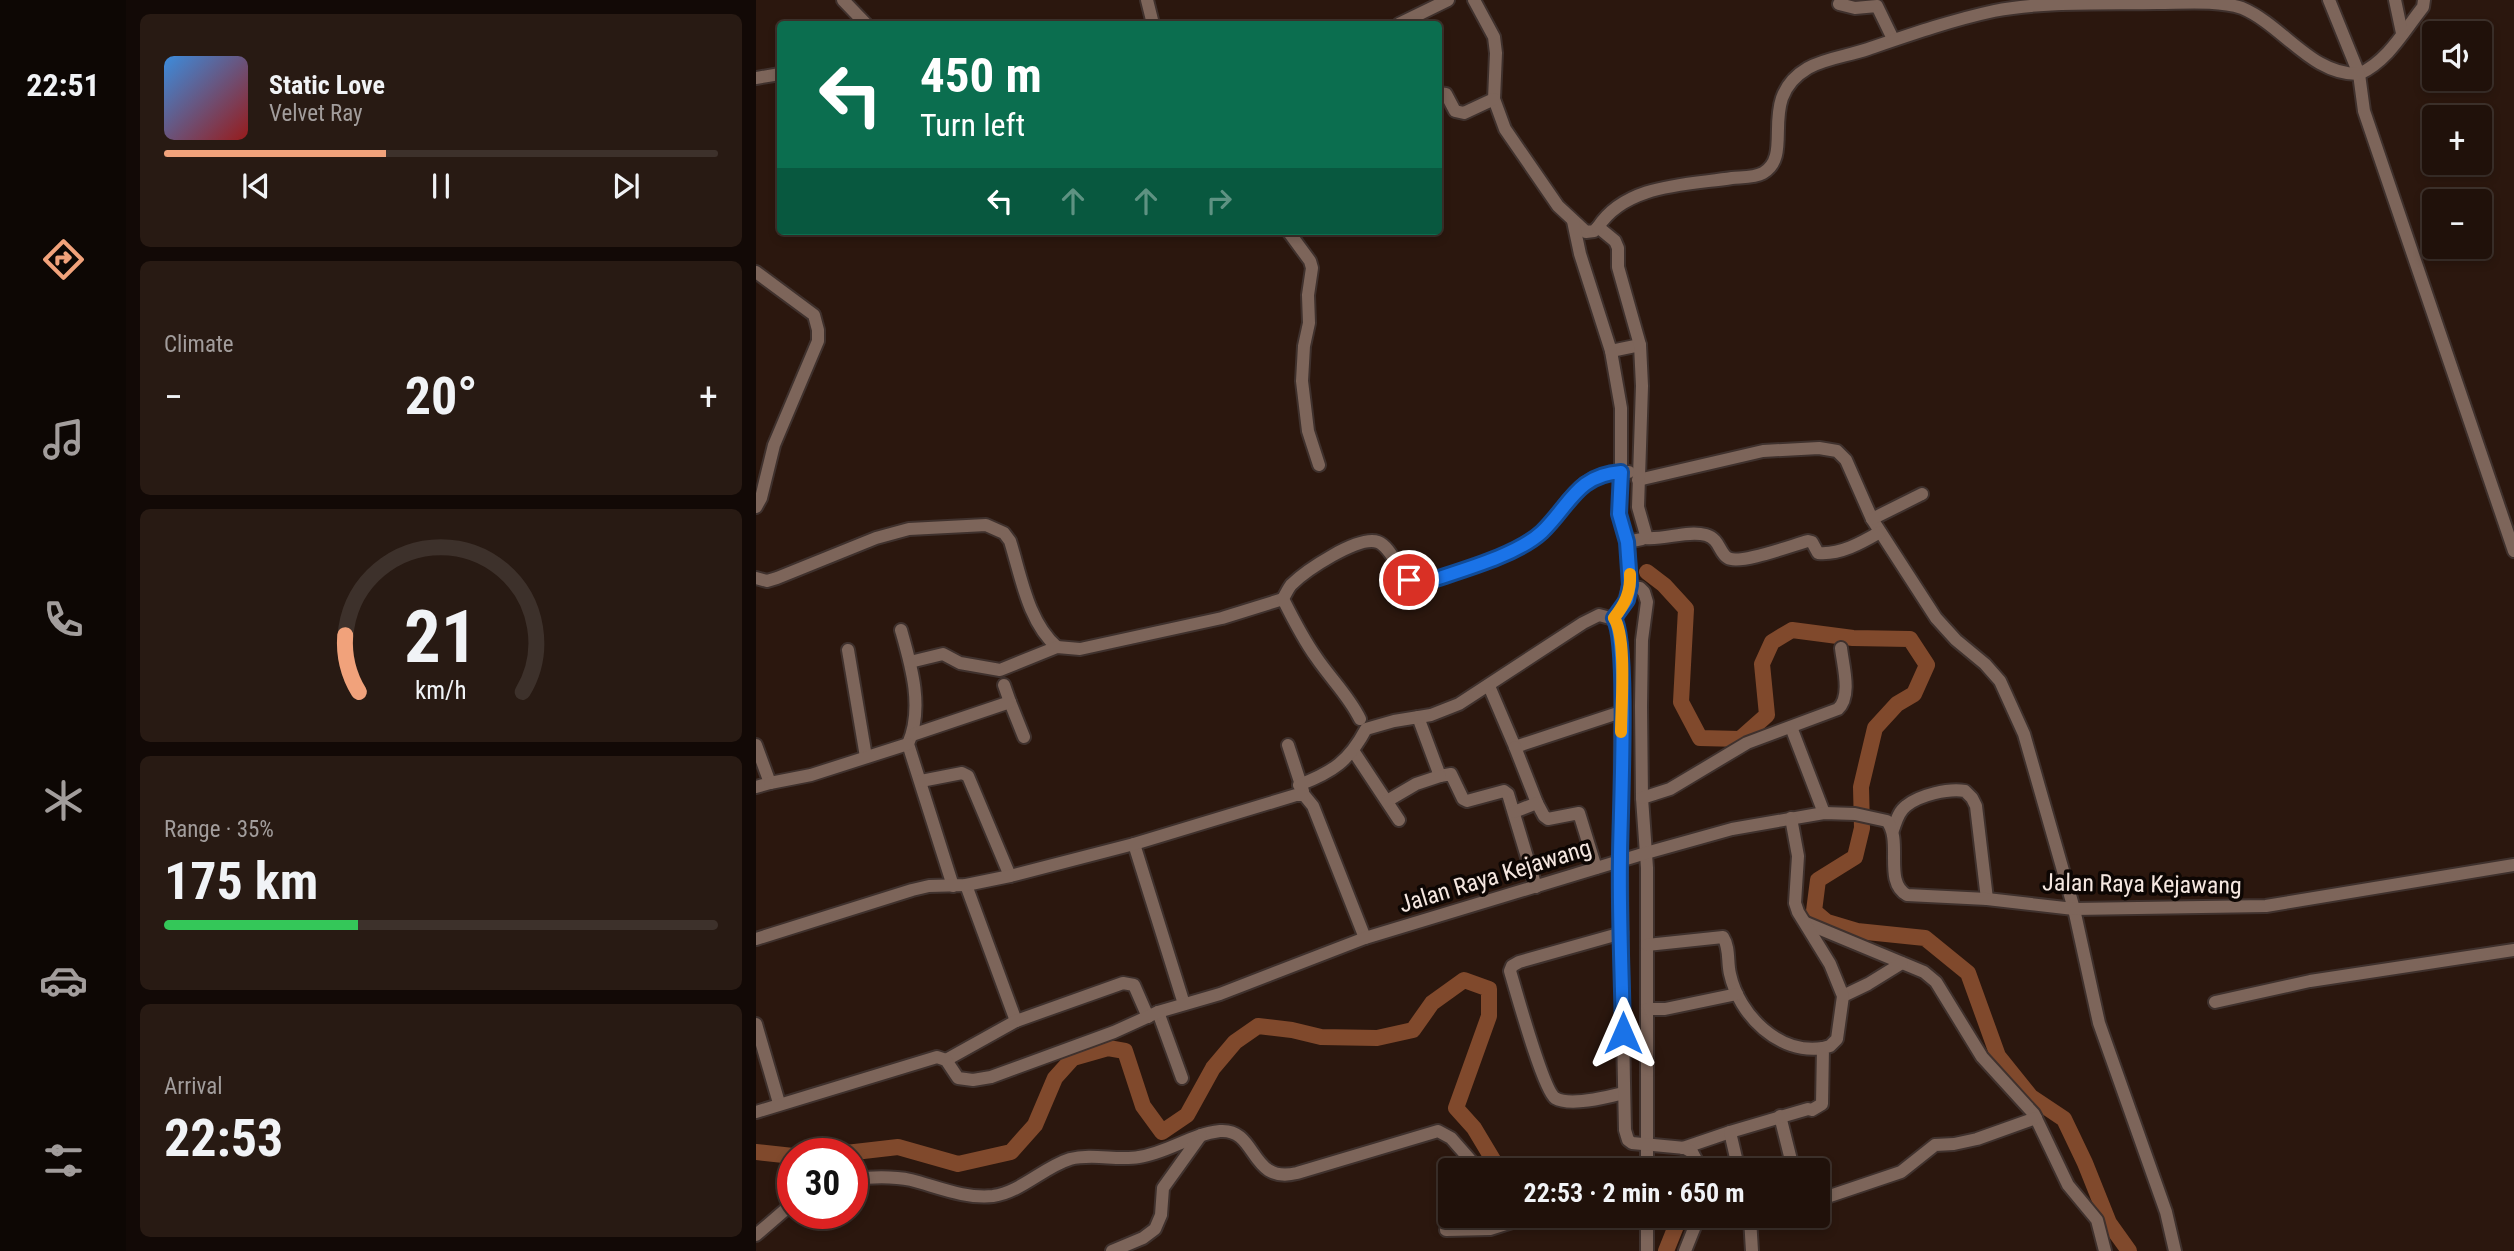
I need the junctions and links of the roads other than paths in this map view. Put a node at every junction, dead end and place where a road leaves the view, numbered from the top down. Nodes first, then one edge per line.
1 (843, 0) edge
2 (1147, 0) edge
3 (1448, 0) edge
4 (1474, 0) edge
5 (2329, 0) edge
6 (2395, 0) edge
7 (2424, 0) edge
8 (1839, 4) dead end
9 (863, 21) edge
10 (1152, 21) edge
11 (1405, 21) edge
12 (2402, 33) junction
13 (1893, 39) junction
14 (777, 74) edge
15 (2359, 74) junction
16 (756, 78) edge
17 (1442, 94) edge
18 (1494, 99) junction
19 (1573, 221) junction
20 (1601, 230) junction
21 (1291, 235) edge
22 (756, 272) edge
23 (1637, 345) junction
24 (1615, 350) junction
25 (1319, 465) dead end
26 (1630, 473) junction
27 (1922, 494) dead end
28 (756, 507) edge
29 (1874, 518) junction
30 (1880, 532) junction
31 (1645, 538) junction
32 (1627, 542) junction
33 (2514, 551) edge
34 (756, 578) edge
35 (1630, 586) junction
36 (1283, 600) junction
37 (1614, 618) junction
38 (901, 630) dead end
39 (1057, 647) junction
40 (1841, 648) dead end
41 (848, 650) dead end
42 (910, 663) junction
43 (1004, 685) dead end
44 (1489, 686) junction
45 (1010, 702) junction
46 (1621, 712) junction
47 (1418, 717) junction
48 (1360, 719) dead end
49 (1791, 727) junction
50 (1024, 737) dead end
51 (910, 739) junction
52 (756, 745) edge
53 (1288, 745) dead end
54 (1515, 747) junction
55 (1354, 752) junction
56 (866, 757) junction
57 (1440, 776) junction
58 (921, 781) junction
59 (770, 783) junction
60 (756, 787) edge
61 (1302, 790) junction
62 (1642, 798) junction
63 (1387, 801) junction
64 (1537, 803) junction
65 (1514, 812) junction
66 (1824, 813) junction
67 (1791, 818) junction
68 (1399, 820) dead end
69 (1893, 831) junction
70 (1134, 844) junction
71 (1645, 853) junction
72 (1622, 860) junction
73 (2514, 865) edge
74 (1596, 868) junction
75 (1010, 876) junction
76 (960, 885) junction
77 (1536, 887) junction
78 (1987, 899) junction
79 (2074, 909) junction
80 (1806, 923) junction
81 (1622, 933) junction
82 (1365, 938) junction
83 (756, 939) edge
84 (1647, 945) junction
85 (2514, 950) edge
86 (1902, 963) junction
87 (1737, 994) junction
88 (1843, 996) junction
89 (2215, 1002) dead end
90 (1184, 1004) junction
91 (1647, 1011) junction
92 (1625, 1012) junction
93 (1153, 1015) junction
94 (1016, 1021) junction
95 (756, 1024) edge
96 (1823, 1048) junction
97 (946, 1060) junction
98 (1182, 1078) dead end
99 (1624, 1093) junction
100 (779, 1103) junction
101 (756, 1112) edge
102 (1780, 1116) junction
103 (2036, 1118) junction
104 (1730, 1132) junction
105 (1201, 1135) junction
106 (1683, 1148) junction
107 (1469, 1158) edge
108 (1648, 1158) edge
109 (1695, 1158) edge
110 (1736, 1158) edge
111 (1790, 1158) edge
112 (868, 1178) edge
113 (1830, 1196) edge
114 (777, 1217) edge
115 (1492, 1228) edge
116 (1647, 1228) edge
117 (1694, 1228) edge
118 (1753, 1228) edge
119 (1446, 1230) dead end
120 (756, 1235) edge
121 (1112, 1251) edge
122 (1647, 1251) edge
123 (1685, 1251) edge
124 (1752, 1251) edge
125 (2105, 1251) edge
126 (2175, 1251) edge

1 - 9 street
2 - 10 street
3 - 11 street
4 - 18 street
5 - 15 street
6 - 12 street
7 - 12 street
8 - 13 street
12 - 15 street
13 - 15 street
13 - 20 street
14 - 16 street
15 - 33 street
17 - 18 street
18 - 19 street
19 - 20 street
19 - 24 street
20 - 23 street
21 - 25 street
22 - 28 street
23 - 24 street
23 - 26 street
24 - 26 street
26 - 29 street
26 - 31 street
26 - 32 street
26 - 36 street
27 - 29 street
29 - 30 street
30 - 31 street
30 - 79 street
31 - 32 street
32 - 35 street
34 - 39 street
35 - 37 street
35 - 62 street
36 - 39 street
36 - 48 street
37 - 44 street
37 - 46 street
38 - 42 street
39 - 42 street
40 - 49 street
41 - 56 street
42 - 51 street
43 - 45 street
44 - 47 street
44 - 54 street
45 - 50 street
45 - 51 street
46 - 54 street
46 - 72 street
47 - 55 street
47 - 57 street
49 - 62 street
49 - 66 street
51 - 56 street
51 - 58 street
52 - 59 street
53 - 61 street
54 - 64 street
55 - 61 street
55 - 63 street
56 - 59 street
57 - 63 street
57 - 65 street
58 - 75 street
58 - 76 street
59 - 60 street
61 - 70 street
61 - 82 street
62 - 71 street
63 - 68 street
64 - 65 street
64 - 74 street
65 - 77 street
66 - 67 street, Jalan Raya Kejawang
66 - 69 street, Jalan Raya Kejawang
67 - 71 street, Jalan Raya Kejawang
67 - 80 street
69 - 78 street, Jalan Raya Kejawang
69 - 78 street
70 - 75 street
70 - 90 street
71 - 72 street, Jalan Raya Kejawang
71 - 84 street
72 - 74 street, Jalan Raya Kejawang
72 - 81 street
73 - 79 street, Jalan Raya Kejawang
74 - 77 street, Jalan Raya Kejawang
75 - 76 street
76 - 83 street
76 - 94 street
77 - 82 street, Jalan Raya Kejawang
78 - 79 street, Jalan Raya Kejawang
79 - 126 street
80 - 86 street
80 - 88 street
81 - 92 street
81 - 99 street
82 - 90 street, Jalan Raya Kejawang
84 - 87 street
84 - 91 street
85 - 89 street
86 - 88 street
86 - 103 street
87 - 91 street
87 - 96 street
88 - 96 street
90 - 93 street, Jalan Raya Kejawang
91 - 92 street
91 - 108 street
92 - 99 street
93 - 94 street
93 - 97 street, Jalan Raya Kejawang
93 - 98 street
94 - 97 street
95 - 100 street
96 - 102 street
97 - 100 street
99 - 108 street
100 - 101 street
102 - 104 street
102 - 111 street
103 - 113 street
103 - 125 street
104 - 106 street
104 - 110 street
105 - 107 street
105 - 112 street
105 - 121 street
106 - 108 street
106 - 109 street
114 - 120 street
115 - 119 street
116 - 122 street
117 - 123 street
118 - 124 street

